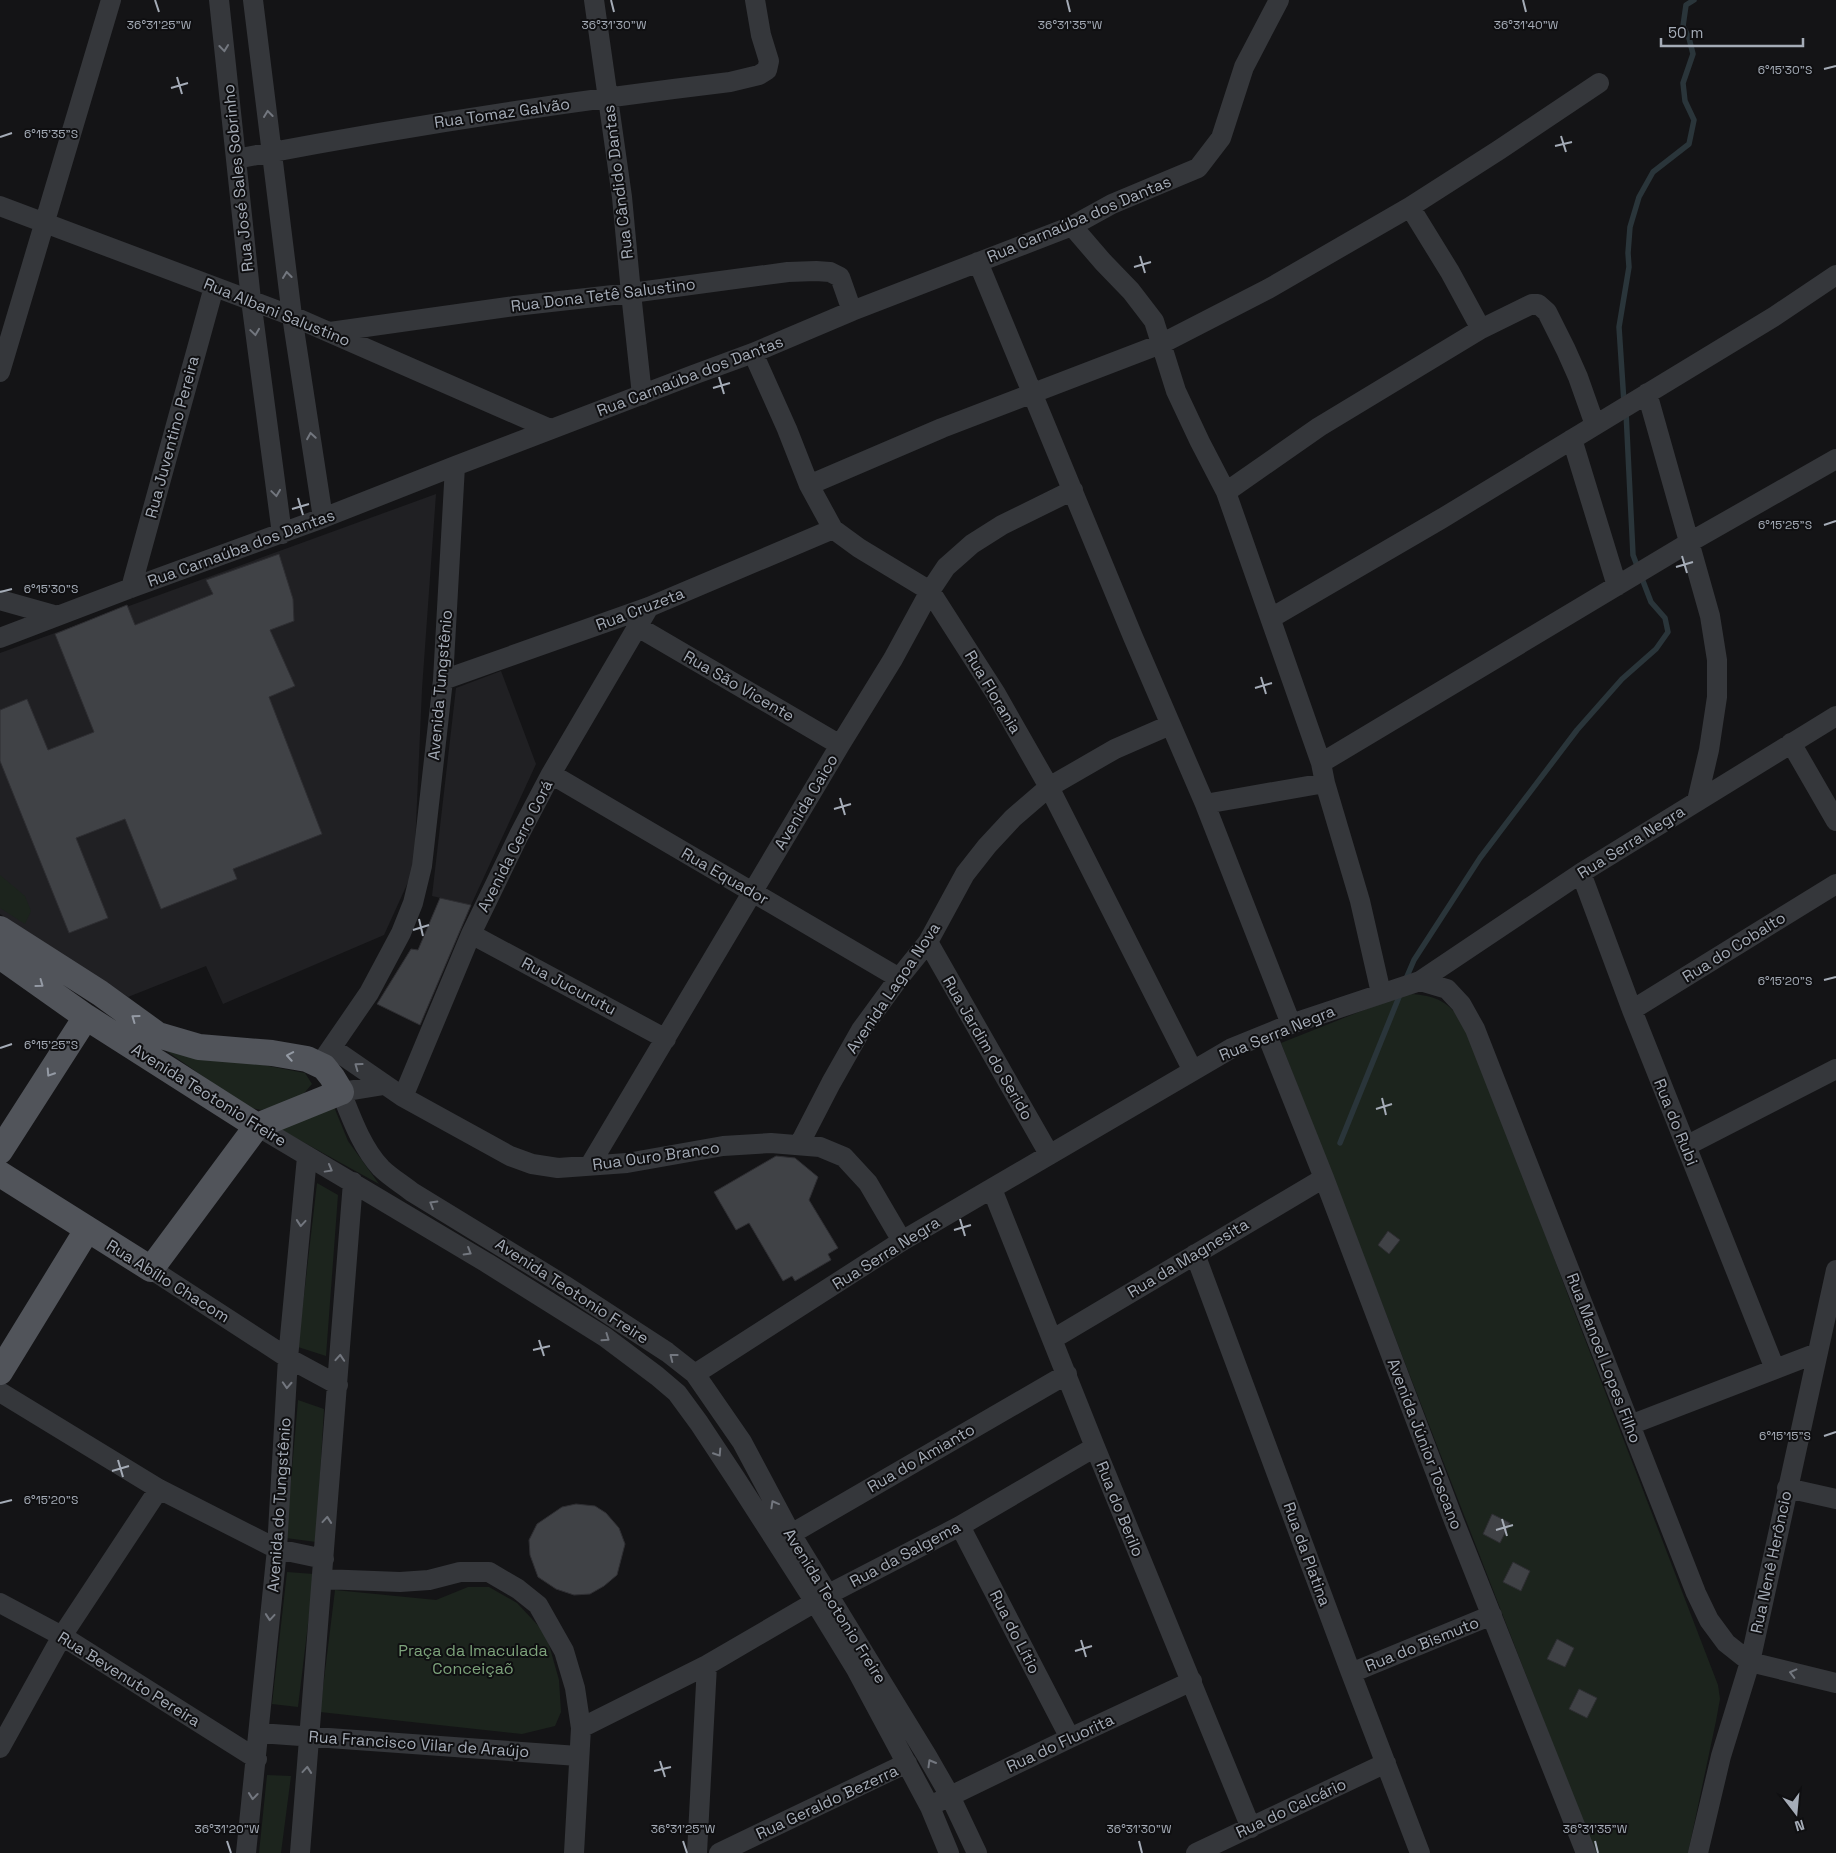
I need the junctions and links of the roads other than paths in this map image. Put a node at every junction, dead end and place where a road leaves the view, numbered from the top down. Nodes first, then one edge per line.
1 (111, 0) edge
2 (219, 0) edge
3 (253, 0) edge
4 (594, 0) edge
5 (755, 0) edge
6 (1279, 0) edge
7 (1598, 83) dead end
8 (608, 99) junction
9 (273, 152) junction
10 (236, 159) junction
11 (0, 206) edge
12 (1410, 207) junction
13 (44, 222) junction
14 (1072, 226) junction
15 (978, 262) junction
16 (1836, 275) edge
17 (214, 287) junction
18 (631, 293) junction
19 (251, 300) junction
20 (852, 311) junction
21 (292, 316) junction
22 (1481, 329) junction
23 (330, 332) junction
24 (1161, 344) junction
25 (753, 353) junction
26 (0, 372) edge
27 (1034, 393) junction
28 (642, 394) junction
29 (1647, 394) junction
30 (1595, 425) junction
31 (550, 429) junction
32 (1572, 439) junction
33 (1836, 459) edge
34 (455, 466) junction
35 (809, 485) junction
36 (1073, 490) junction
37 (1226, 492) junction
38 (324, 518) junction
39 (833, 529) junction
40 (282, 534) junction
41 (1690, 542) junction
42 (1617, 586) junction
43 (131, 588) junction
44 (930, 591) junction
45 (0, 600) edge
46 (649, 607) junction
47 (57, 616) junction
48 (1271, 618) junction
49 (638, 627) junction
50 (0, 638) edge
51 (443, 680) junction
52 (1836, 716) edge
53 (1170, 725) junction
54 (1791, 743) junction
55 (840, 745) junction
56 (1321, 763) junction
57 (551, 774) junction
58 (1325, 783) junction
59 (1049, 787) junction
60 (1697, 801) junction
61 (1205, 804) junction
62 (1836, 821) edge
63 (1581, 873) junction
64 (1836, 884) edge
65 (752, 893) junction
66 (0, 929) edge
67 (471, 934) junction
68 (928, 942) junction
69 (0, 956) edge
70 (899, 978) junction
71 (1420, 981) junction
72 (1381, 993) junction
73 (100, 994) junction
74 (1632, 1010) junction
75 (86, 1017) junction
76 (1291, 1024) junction
77 (1267, 1035) junction
78 (666, 1039) junction
79 (326, 1056) junction
80 (1836, 1069) edge
81 (1193, 1071) junction
82 (384, 1085) junction
83 (340, 1092) junction
84 (403, 1097) junction
85 (257, 1126) junction
86 (799, 1144) junction
87 (1686, 1146) junction
88 (0, 1151) edge
89 (1049, 1154) junction
90 (307, 1157) junction
91 (590, 1165) junction
92 (0, 1174) edge
93 (1324, 1178) junction
94 (353, 1182) junction
95 (992, 1189) junction
96 (88, 1230) junction
97 (902, 1241) junction
98 (514, 1254) junction
99 (1195, 1254) junction
100 (151, 1269) junction
101 (1836, 1270) edge
102 (501, 1272) junction
103 (1052, 1338) junction
104 (1825, 1343) edge
105 (288, 1358) junction
106 (1775, 1369) junction
107 (0, 1372) edge
108 (695, 1374) junction
109 (1067, 1374) junction
110 (338, 1385) junction
111 (0, 1392) edge
112 (1630, 1425) junction
113 (1095, 1447) junction
114 (1787, 1488) junction
115 (159, 1489) junction
116 (1836, 1499) edge
117 (960, 1526) junction
118 (783, 1539) junction
119 (277, 1550) junction
120 (323, 1569) junction
121 (821, 1598) junction
122 (0, 1603) edge
123 (1492, 1615) junction
124 (62, 1636) junction
125 (1750, 1662) junction
126 (707, 1665) junction
127 (1351, 1673) junction
128 (1192, 1681) junction
129 (1836, 1683) edge
130 (581, 1728) junction
131 (259, 1733) junction
132 (310, 1736) junction
133 (1070, 1738) junction
134 (0, 1748) edge
135 (578, 1756) junction
136 (257, 1759) junction
137 (907, 1763) junction
138 (1386, 1763) junction
139 (950, 1796) junction
140 (930, 1807) junction
141 (1251, 1828) junction
142 (1700, 1851) edge
143 (246, 1853) edge
144 (300, 1853) edge
145 (574, 1853) edge
146 (697, 1853) edge
147 (719, 1853) edge
148 (949, 1853) edge
149 (976, 1853) edge
150 (1196, 1853) edge
151 (1420, 1853) edge
152 (1586, 1853) edge

1 - 13 street
2 -> 10 street, Rua José Sales Sobrinho
9 -> 3 street
4 - 8 street, Rua Cândido Dantas
5 - 8 street, Rua Tomaz Galvão
6 - 14 street, Rua Carnaúba dos Dantas
7 - 12 street
8 - 9 street, Rua Tomaz Galvão
8 - 18 street, Rua Cândido Dantas
9 - 10 street, Rua Tomaz Galvão
21 -> 9 street
10 - 19 street, Rua José Sales Sobrinho
11 - 13 street, Rua Albani Salustino
12 - 22 street
12 - 24 street
13 - 17 street, Rua Albani Salustino
13 - 26 street
14 - 15 street, Rua Carnaúba dos Dantas
14 - 24 street
15 - 20 street, Rua Carnaúba dos Dantas
15 - 27 street
16 - 29 street
17 - 19 street, Rua Albani Salustino
17 - 43 street, Rua Juventino Pereira
18 - 20 street, Rua Dona Tetê Salustino
18 - 23 street, Rua Dona Tetê Salustino
18 - 28 street, Rua Cândido Dantas
19 - 21 street, Rua Albani Salustino
19 -> 40 street, Rua José Sales Sobrinho
20 - 25 street, Rua Carnaúba dos Dantas
21 - 23 street, Rua Albani Salustino
38 -> 21 street
22 - 30 street
22 - 37 street
23 - 31 street, Rua Albani Salustino
24 - 27 street
24 - 37 street
25 - 28 street, Rua Carnaúba dos Dantas
25 - 35 street, Rua Florania
27 - 35 street
27 - 36 street
28 - 31 street, Rua Carnaúba dos Dantas
29 - 30 street
29 - 41 street
30 - 32 street
31 - 34 street, Rua Carnaúba dos Dantas
32 - 42 street
32 - 48 street
33 - 41 street
34 - 38 street, Rua Carnaúba dos Dantas
34 - 51 street, Avenida Tungstênio
35 - 39 street, Rua Florania
36 - 44 street, Avenida Caico
36 - 53 street
37 - 48 street
38 - 40 street, Rua Carnaúba dos Dantas
39 - 44 street, Rua Florania
39 - 46 street, Rua Cruzeta
40 - 43 street, Rua Carnaúba dos Dantas
41 - 42 street
41 - 60 street
42 - 56 street
43 - 47 street, Rua Carnaúba dos Dantas
44 - 55 street, Avenida Caico
44 - 59 street, Rua Florania
45 - 47 street
46 - 49 street, Avenida Cerro Corá
46 - 51 street, Rua Cruzeta
47 - 50 street, Rua Carnaúba dos Dantas
48 - 56 street
49 - 55 street, Rua São Vicente
49 - 57 street, Avenida Cerro Corá
51 - 79 street, Avenida Tungstênio
52 - 54 street, Rua Serra Negra
53 - 59 street, Avenida Lagoa Nova
53 - 61 street
54 - 60 street, Rua Serra Negra
54 - 62 street
55 - 65 street, Avenida Caico
56 - 58 street
57 - 65 street, Rua Equador
57 - 67 street, Avenida Cerro Corá
58 - 61 street
58 - 72 street
59 - 68 street, Avenida Lagoa Nova
59 - 81 street, Rua Florania
60 - 63 street, Rua Serra Negra
61 - 76 street
63 - 71 street, Rua Serra Negra
63 - 74 street, Rua do Rubi
64 - 74 street, Rua do Cobalto
65 - 70 street, Rua Equador
65 - 78 street, Avenida Caico
66 - 73 main road, Avenida Teotonio Freire
67 - 78 street, Rua Jucurutu
67 - 84 street, Avenida Cerro Corá
68 - 70 street, Avenida Lagoa Nova
68 - 89 street, Rua Jardim do Serido
69 -> 75 main road, Avenida Teotonio Freire
70 - 86 street, Avenida Lagoa Nova
71 - 72 street, Rua Serra Negra
71 - 112 street, Rua Manoel Lopes Filho
72 - 76 street, Rua Serra Negra
73 - 75 street
79 -> 73 main road, Avenida Teotonio Freire
74 - 87 street, Rua do Rubi
75 - 85 main road, Avenida Teotonio Freire
75 -> 88 main road
76 - 77 street, Rua Serra Negra
77 - 81 street, Rua Serra Negra
77 - 93 street, Avenida Júnior Toscano
78 - 91 street, Avenida Caico
82 -> 79 street, Rua Ouro Branco
79 - 83 main road, Avenida Teotonio Freire
80 - 87 street
81 - 89 street, Rua Serra Negra
82 - 83 street
82 - 84 street, Rua Ouro Branco
83 - 85 main road
98 -> 83 street, Avenida Teotonio Freire
84 - 91 street, Rua Ouro Branco
85 - 90 street, Avenida Teotonio Freire
85 - 100 main road
86 - 91 street, Rua Ouro Branco
86 - 97 street, Rua Ouro Branco
87 - 106 street, Rua do Rubi
89 - 95 street, Rua Serra Negra
90 -> 94 street, Avenida Teotonio Freire
90 -> 105 street, Avenida do Tungstênio
92 - 96 main road, Rua Abílio Chacom
93 - 99 street, Rua da Magnesita
93 - 123 street, Avenida Júnior Toscano
94 -> 102 street, Avenida Teotonio Freire
110 -> 94 street
95 - 97 street, Rua Serra Negra
95 - 103 street, Rua do Berilo
96 - 100 main road, Rua Abílio Chacom
96 - 107 main road
97 - 108 street, Rua Serra Negra
98 - 102 street
108 -> 98 street, Avenida Teotonio Freire
99 - 103 street, Rua da Magnesita
99 - 127 street, Rua da Platina
100 - 105 street, Rua Abílio Chacom
101 - 104 street, Rua Nenê Herôncio
102 -> 118 street, Avenida Teotonio Freire
103 - 109 street, Rua do Berilo
104 - 106 street
104 - 114 street, Rua Nenê Herôncio
105 - 110 street, Rua Abílio Chacom
105 -> 119 street, Avenida do Tungstênio
106 - 112 street
118 -> 108 street, Avenida Teotonio Freire
109 - 113 street, Rua do Berilo
109 - 118 street, Rua do Amianto
120 -> 110 street
111 - 115 street
112 - 125 street, Rua Manoel Lopes Filho
113 - 117 street, Rua da Salgema
113 - 128 street, Rua do Berilo
114 - 116 street
114 - 125 street, Rua Nenê Herôncio
115 - 119 street
115 - 124 street
117 - 121 street, Rua da Salgema
117 - 133 street, Rua do Lítio
118 - 121 street, Avenida Teotonio Freire
119 - 120 street
119 -> 131 street, Avenida do Tungstênio
120 - 130 street
120 - 132 street
121 - 126 street, Rua da Salgema
121 - 137 street, Avenida Teotonio Freire
139 -> 121 street, Avenida Teotonio Freire
122 - 124 street, Rua Bevenuto Pereira
123 - 127 street, Rua do Bismuto
123 - 152 street, Avenida Júnior Toscano
124 - 134 street
124 - 136 street, Rua Bevenuto Pereira
129 -> 125 street, Rua Manoel Lopes Filho
125 - 142 street, Rua Nenê Herôncio
126 - 130 street, Rua da Salgema
126 - 146 street
127 - 138 street, Rua da Platina
128 - 133 street, Rua do Fluorita
128 - 141 street, Rua do Berilo
130 - 135 street
131 - 132 street, Rua Francisco Vilar de Araújo
131 - 136 street, Avenida do Tungstênio
132 - 135 street, Rua Francisco Vilar de Araújo
144 -> 132 street
133 - 139 street, Rua do Fluorita
135 - 145 street
136 -> 143 street, Avenida do Tungstênio
137 - 140 street, Avenida Teotonio Freire
137 - 147 street, Rua Geraldo Bezerra
138 - 141 street, Rua do Calcário
138 - 151 street, Rua da Platina
139 - 140 street, Rua do Fluorita
139 - 149 street, Avenida Teotonio Freire
140 - 148 street, Avenida Teotonio Freire
141 - 150 street, Rua do Calcário

